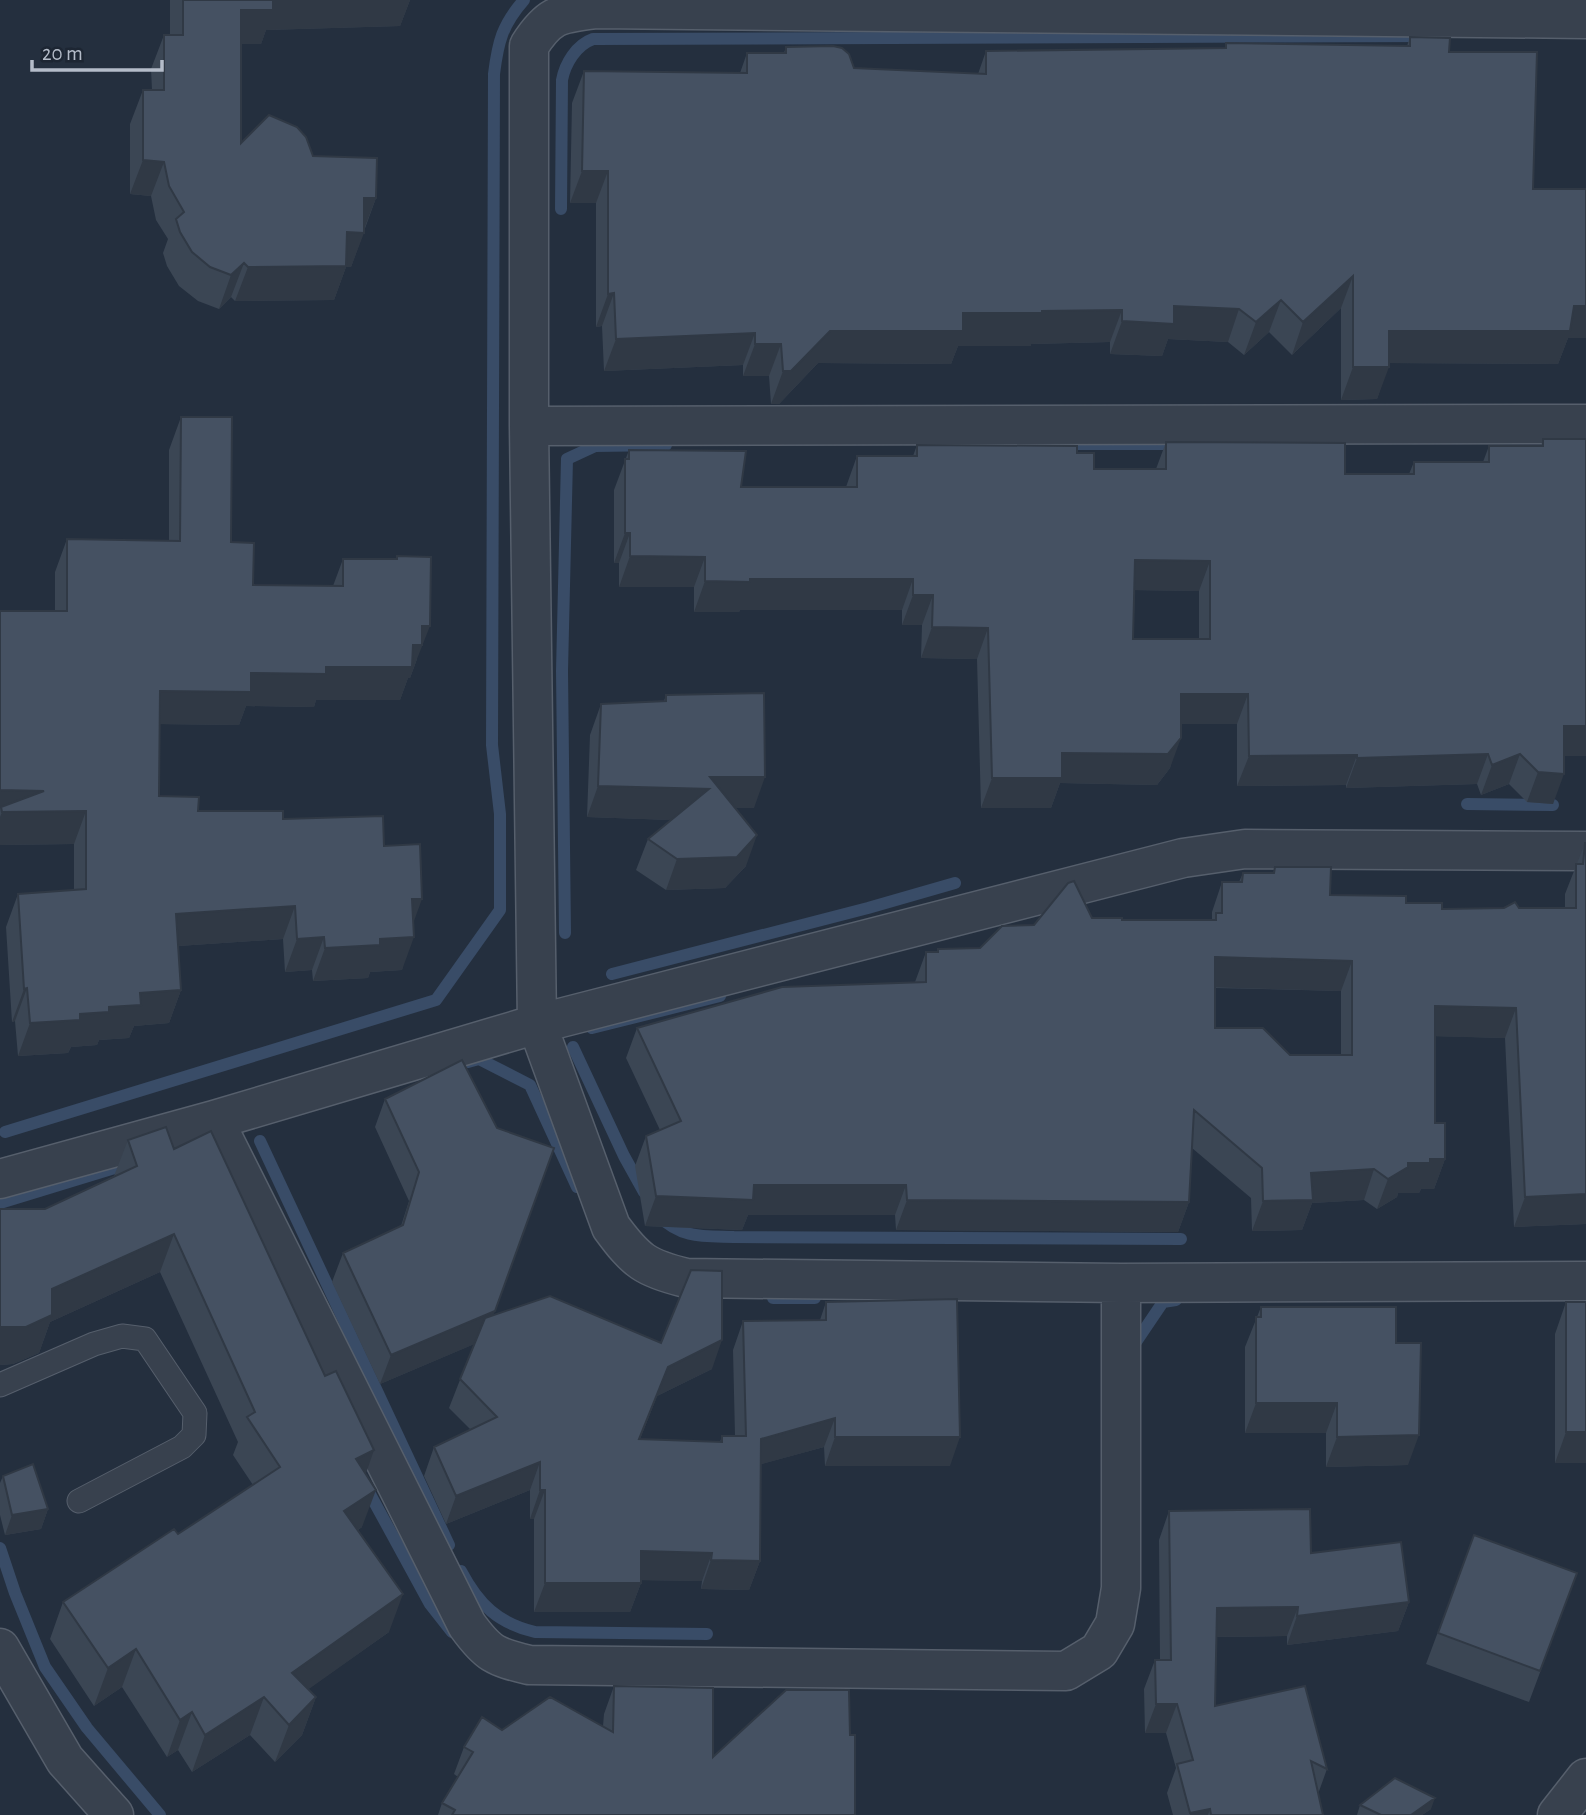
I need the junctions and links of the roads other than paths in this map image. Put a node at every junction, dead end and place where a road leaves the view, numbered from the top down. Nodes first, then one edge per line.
1 (848, 7) edge
2 (1586, 19) edge
3 (1586, 424) edge
4 (529, 426) junction
5 (1586, 851) edge
6 (537, 1024) junction
7 (214, 1120) junction
8 (0, 1179) edge
9 (1586, 1280) edge
10 (1121, 1283) junction
11 (0, 1385) edge
12 (79, 1501) dead end
13 (0, 1648) edge
14 (1586, 1778) edge
15 (114, 1815) edge
16 (1557, 1815) edge

1 - 2 street
1 - 4 street
3 - 4 street
4 - 6 street
5 - 6 street
6 - 7 street
6 - 10 street
7 - 8 street
7 - 10 street
9 - 10 street
11 - 12 lane
13 - 15 street
14 - 16 street

